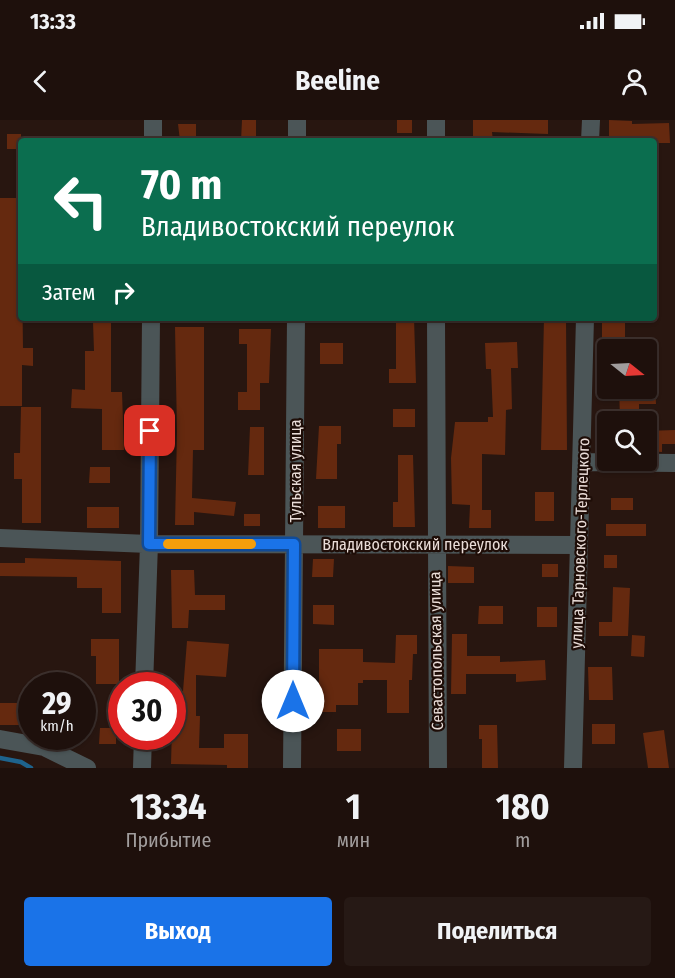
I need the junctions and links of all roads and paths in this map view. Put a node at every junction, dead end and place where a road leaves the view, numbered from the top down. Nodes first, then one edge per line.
1 (153, 120) edge
2 (297, 120) edge
3 (436, 120) edge
4 (591, 120) edge
5 (153, 138) edge
6 (297, 138) edge
7 (436, 138) edge
8 (590, 138) edge
9 (151, 321) edge
10 (296, 321) edge
11 (436, 321) edge
12 (585, 321) edge
13 (583, 462) junction
14 (675, 463) edge
15 (0, 538) edge
16 (149, 544) junction
17 (294, 544) junction
18 (435, 544) junction
19 (579, 545) junction
20 (144, 672) edge
21 (0, 739) edge
22 (143, 750) edge
23 (87, 768) edge
24 (142, 768) edge
25 (292, 768) edge
26 (438, 768) edge
27 (573, 768) edge

1 - 5 street
2 - 6 street
3 - 7 street
4 - 8 street
9 - 16 street
10 - 17 street, Тульская улица
11 - 18 street, Севастопольская улица
12 - 13 street, улица Тарновского-Терлецкого
13 - 14 street
13 - 19 street, улица Тарновского-Терлецкого
15 - 16 street, Владивостокский переулок
16 - 17 street, Владивостокский переулок
16 - 20 street
17 - 18 street, Владивостокский переулок
17 - 25 street, Тульская улица
18 - 19 street, Владивостокский переулок
18 - 26 street, Севастопольская улица
19 - 27 street, улица Тарновского-Терлецкого
21 - 23 street
22 - 24 street

